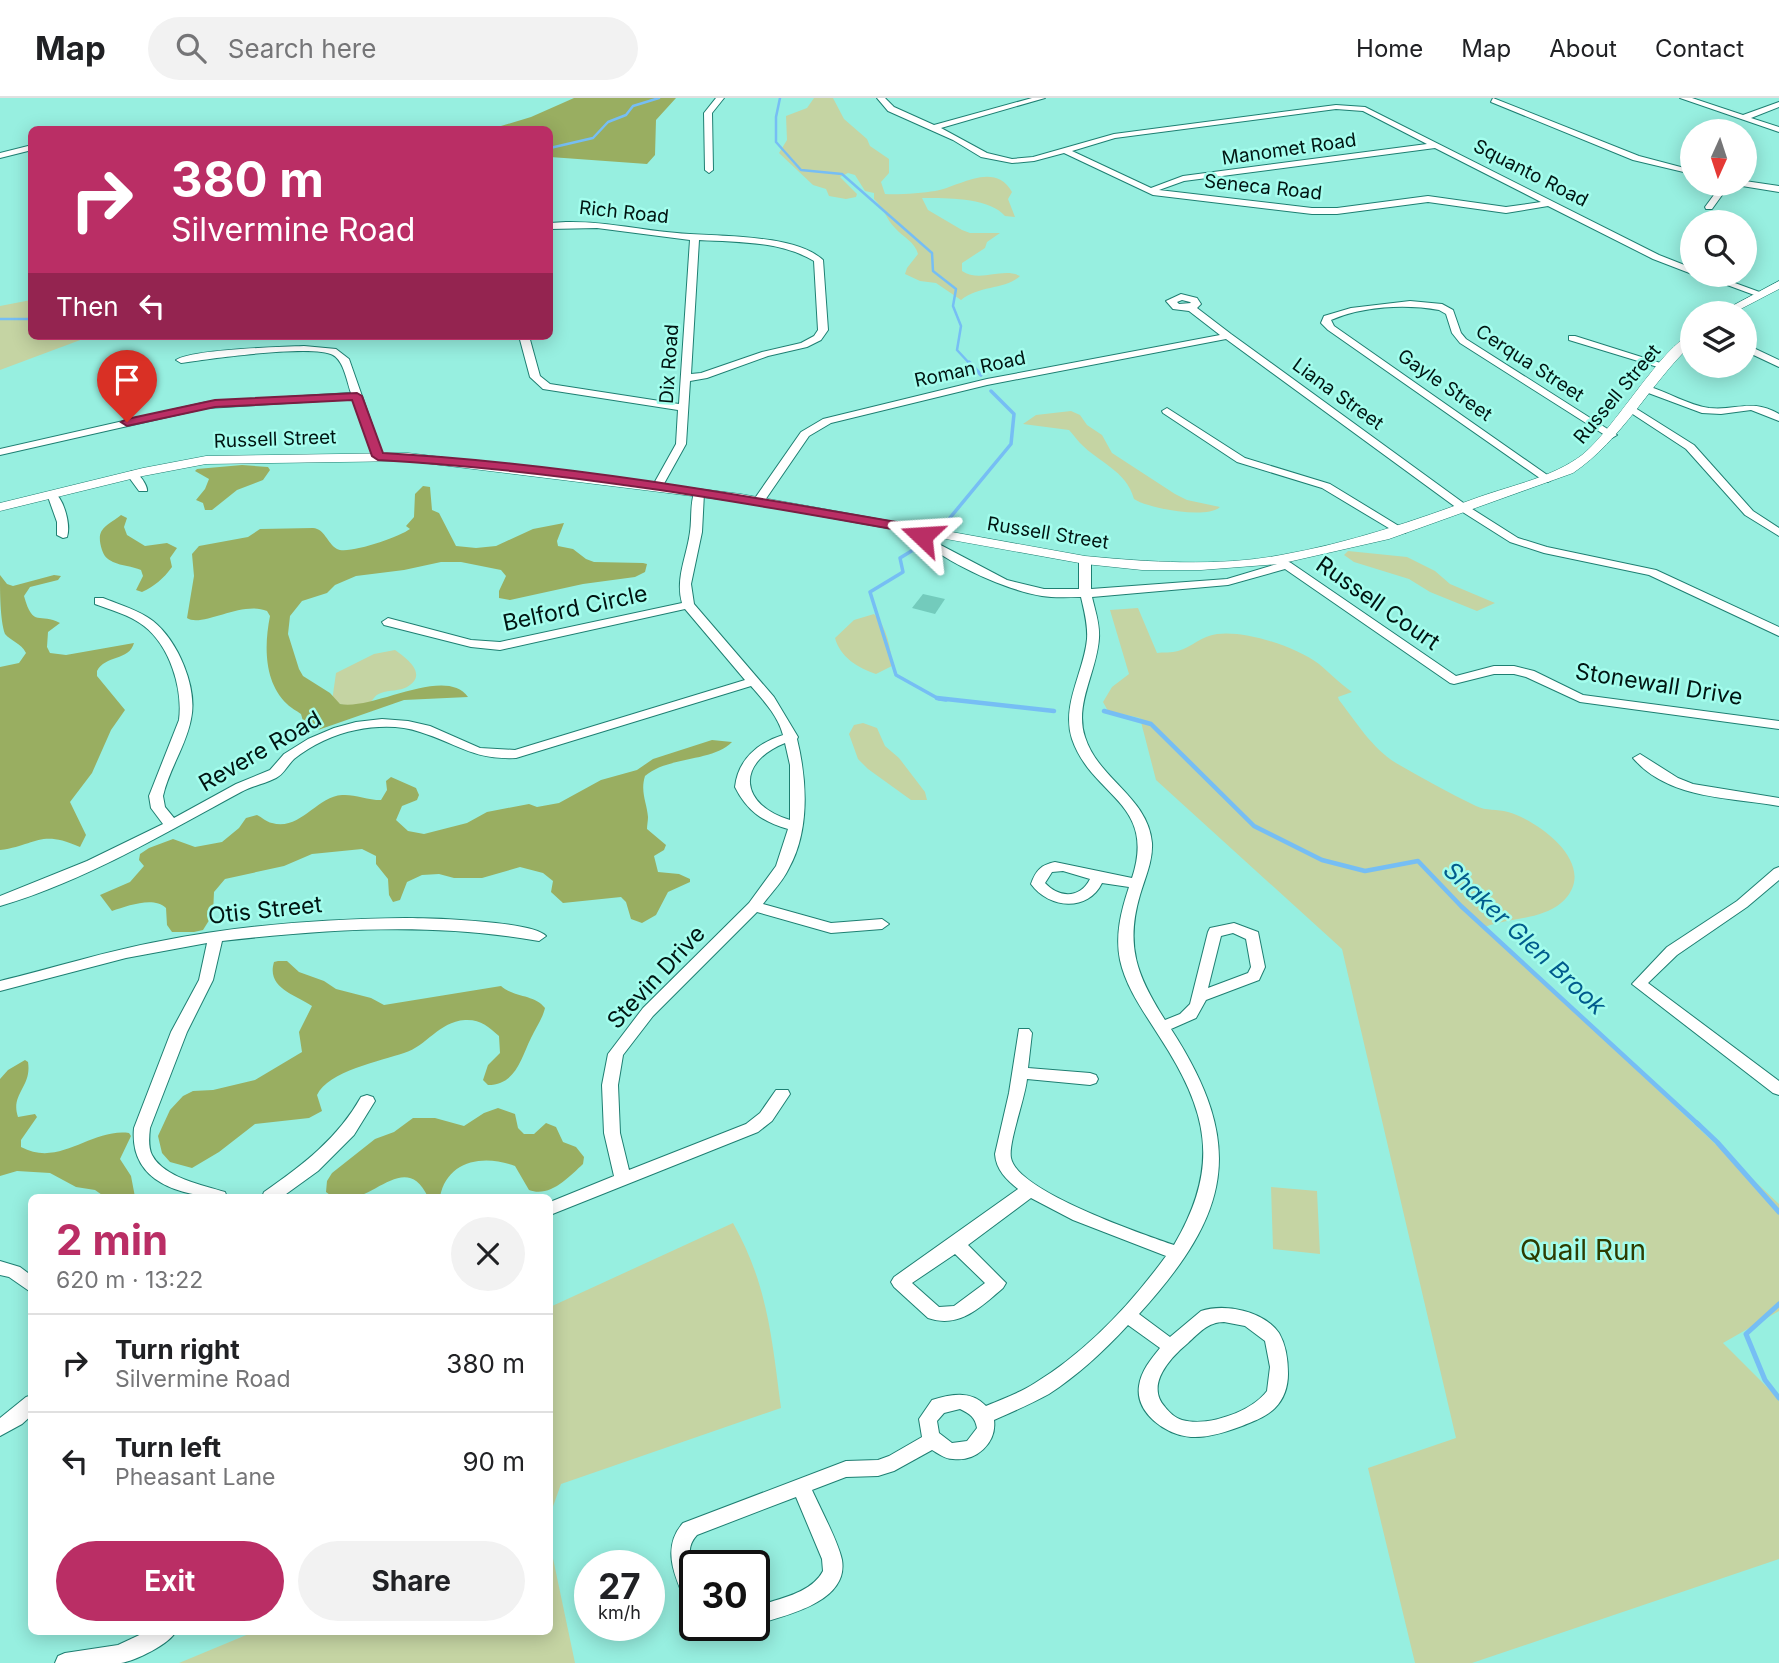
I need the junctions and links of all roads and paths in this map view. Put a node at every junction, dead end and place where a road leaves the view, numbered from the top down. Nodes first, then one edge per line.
1 (720, 98) edge
2 (881, 98) edge
3 (1041, 98) edge
4 (1684, 98) edge
5 (1494, 100) dead end
6 (1779, 104) edge
7 (1744, 118) junction
8 (934, 128) junction
9 (1779, 130) edge
10 (1436, 145) junction
11 (28, 148) edge
12 (1064, 150) junction
13 (0, 156) edge
14 (1680, 169) edge
15 (709, 170) dead end
16 (1757, 186) edge
17 (1779, 190) edge
18 (1149, 191) junction
19 (1717, 196) edge
20 (1549, 203) junction
21 (1709, 206) dead end
22 (553, 226) edge
23 (695, 237) junction
24 (1680, 266) edge
25 (1779, 284) edge
26 (1740, 287) edge
27 (1760, 294) junction
28 (1747, 301) edge
29 (1191, 308) dead end
30 (1327, 318) joint
31 (1228, 336) junction
32 (1572, 338) dead end
33 (525, 340) edge
34 (1680, 350) edge
35 (1757, 353) edge
36 (181, 360) dead end
37 (1779, 364) edge
38 (1665, 366) junction
39 (685, 378) junction
40 (1647, 389) junction
41 (357, 396) junction
42 (683, 408) junction
43 (1632, 409) junction
44 (1167, 411) dead end
45 (1779, 418) edge
46 (1612, 435) junction
47 (0, 452) edge
48 (378, 456) junction
49 (132, 474) junction
50 (1548, 479) junction
51 (657, 487) junction
52 (143, 489) dead end
53 (699, 493) junction
54 (52, 494) junction
55 (759, 501) junction
56 (0, 507) edge
57 (1465, 509) junction
58 (919, 530) junction
59 (1401, 531) junction
60 (1779, 533) edge
61 (63, 535) dead end
62 (1085, 560) junction
63 (1283, 562) junction
64 (1084, 593) junction
65 (99, 601) dead end
66 (688, 605) junction
67 (388, 622) dead end
68 (1779, 632) edge
69 (1454, 680) joint
70 (754, 681) junction
71 (1779, 725) edge
72 (792, 737) junction
73 (1640, 758) dead end
74 (1779, 802) edge
75 (172, 825) junction
76 (796, 826) junction
77 (1779, 872) edge
78 (1098, 877) dead end
79 (1136, 883) junction
80 (0, 901) edge
81 (754, 906) junction
82 (883, 925) dead end
83 (539, 936) dead end
84 (216, 937) junction
85 (0, 986) edge
86 (1199, 997) junction
87 (1161, 1026) junction
88 (1024, 1034) dead end
89 (1020, 1073) junction
90 (1090, 1079) dead end
91 (1777, 1085) edge
92 (782, 1094) dead end
93 (367, 1101) dead end
94 (622, 1179) junction
95 (1029, 1190) junction
96 (211, 1194) edge
97 (274, 1194) edge
98 (553, 1208) edge
99 (956, 1244) junction
100 (1177, 1253) junction
101 (0, 1268) edge
102 (28, 1283) edge
103 (1127, 1315) junction
104 (1171, 1347) junction
105 (28, 1407) edge
106 (984, 1416) junction
107 (0, 1428) edge
108 (933, 1440) junction
109 (801, 1486) junction
110 (680, 1550) edge
111 (770, 1610) edge
112 (160, 1635) edge
113 (65, 1663) edge

1 - 15 street
2 - 8 street
3 - 8 street
4 - 7 street
5 - 14 street
6 - 7 street
7 - 9 street
8 - 12 street
10 - 12 street, Squanto Road
10 - 18 street, Manomet Road
10 - 20 street, Squanto Road
11 - 13 street
12 - 18 street, Seneca Road
16 - 17 street
18 - 20 street, Seneca Road
19 - 21 street
20 - 24 street, Squanto Road
22 - 23 street, Rich Road
23 - 39 street, Dix Road
23 - 39 street, Rich Road
25 - 27 street
26 - 27 street
27 - 28 street
29 - 31 street, Liana Street
30 - 46 street, Cerqua Street
30 - 50 street, Gayle Street
31 - 55 street, Roman Road
31 - 57 street, Liana Street
32 - 38 street
33 - 42 street
34 - 38 street, Russell Street
35 - 37 street
36 - 41 street
38 - 40 street, Russell Street
39 - 42 street, Dix Road
40 - 43 street, Russell Street
40 - 45 street
41 - 47 street
41 - 48 street
42 - 51 street, Dix Road
43 - 46 street, Russell Street
43 - 60 street
44 - 59 street
46 - 50 street, Russell Street
48 - 49 street, Russell Street
48 - 51 street, Russell Street
49 - 52 street
49 - 54 street, Russell Street
50 - 57 street, Russell Street
51 - 53 street, Russell Street
53 - 55 street, Russell Street
53 - 66 street
54 - 56 street, Russell Street
54 - 61 street
55 - 58 street, Russell Street
57 - 59 street, Russell Street
57 - 68 street, Liana Street
58 - 62 street, Russell Street
58 - 64 street
59 - 63 street, Russell Street
62 - 63 street, Russell Street
62 - 64 street
63 - 64 street
63 - 69 street, Russell Court
64 - 79 street
65 - 75 street
66 - 67 street, Belford Circle
66 - 70 street, Stevin Drive
69 - 71 street, Stonewall Drive
70 - 72 street, Stevin Drive
70 - 75 street, Revere Road
72 - 76 street, Stevin Drive
72 - 76 street
73 - 74 street
75 - 80 street, Revere Road
76 - 81 street, Stevin Drive
77 - 91 street
78 - 79 street
79 - 87 street
81 - 82 street
81 - 94 street, Stevin Drive
83 - 84 street, Otis Street
84 - 85 street, Otis Street
84 - 96 street
86 - 86 street
86 - 87 street
87 - 100 street
88 - 89 street
89 - 90 street
89 - 95 street
92 - 94 street
93 - 97 street
94 - 98 street
95 - 99 street
95 - 100 street
99 - 99 street
100 - 103 street
101 - 102 street
103 - 104 street
103 - 106 street
104 - 104 street
105 - 107 street
106 - 108 street
106 - 108 street
108 - 109 street
109 - 110 street
109 - 111 street
112 - 113 street

